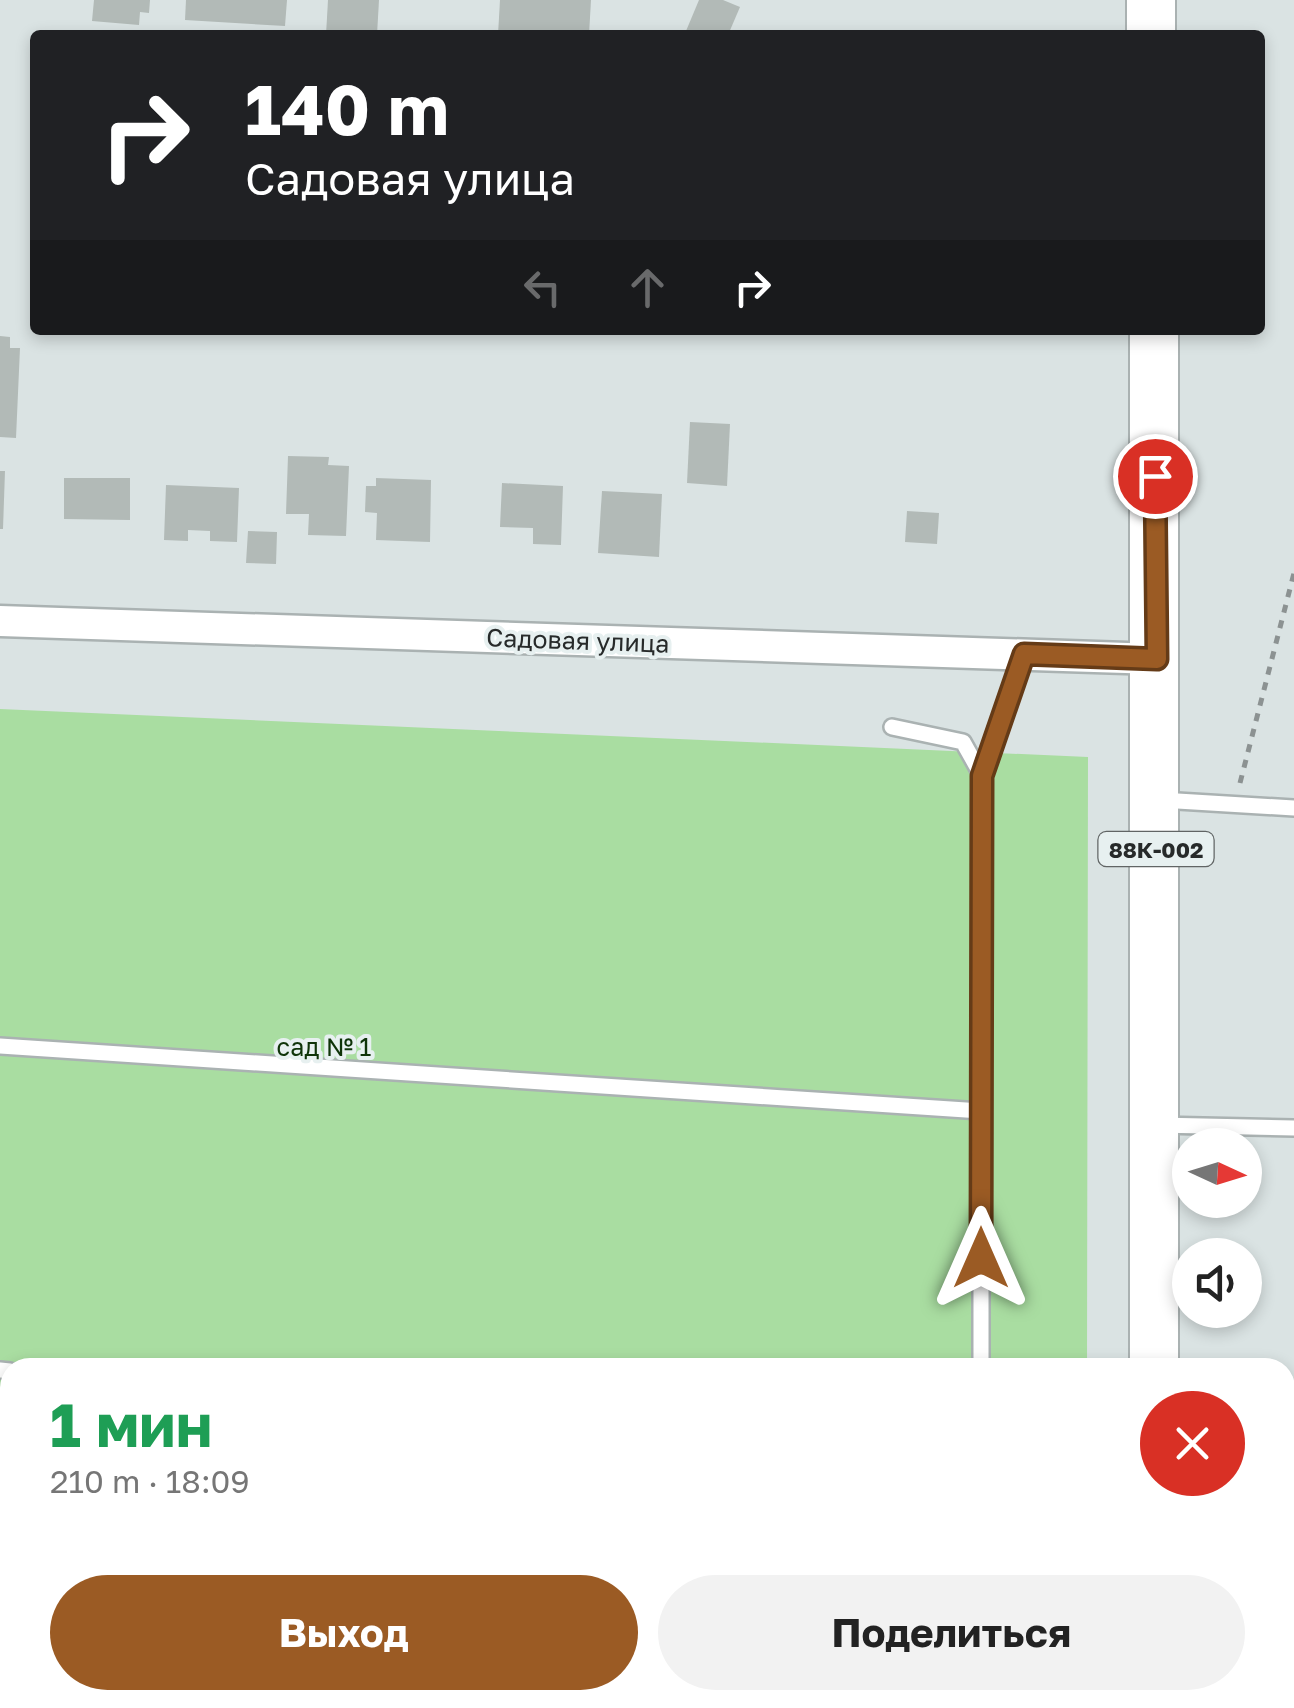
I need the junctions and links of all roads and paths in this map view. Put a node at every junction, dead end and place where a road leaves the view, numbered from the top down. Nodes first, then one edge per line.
1 (1151, 0) edge
2 (1151, 30) edge
3 (1154, 335) edge
4 (1294, 572) edge
5 (0, 621) edge
6 (1024, 654) junction
7 (1157, 659) junction
8 (892, 727) dead end
9 (982, 776) junction
10 (1156, 800) junction
11 (1235, 805) junction
12 (1294, 808) edge
13 (0, 1046) edge
14 (981, 1111) junction
15 (1155, 1125) junction
16 (1294, 1128) edge
17 (980, 1358) edge
18 (1154, 1358) edge

1 - 2 main road
3 - 7 main road, 88К-002
4 - 11 path
5 - 6 street, Садовая улица
6 - 7 street, Садовая улица
6 - 9 lane
7 - 10 main road, 88К-002
8 - 9 lane
9 - 14 lane
10 - 11 lane
10 - 15 main road, 88К-002
11 - 12 lane
13 - 14 lane
14 - 17 lane
15 - 16 lane
15 - 18 main road, 88К-002

